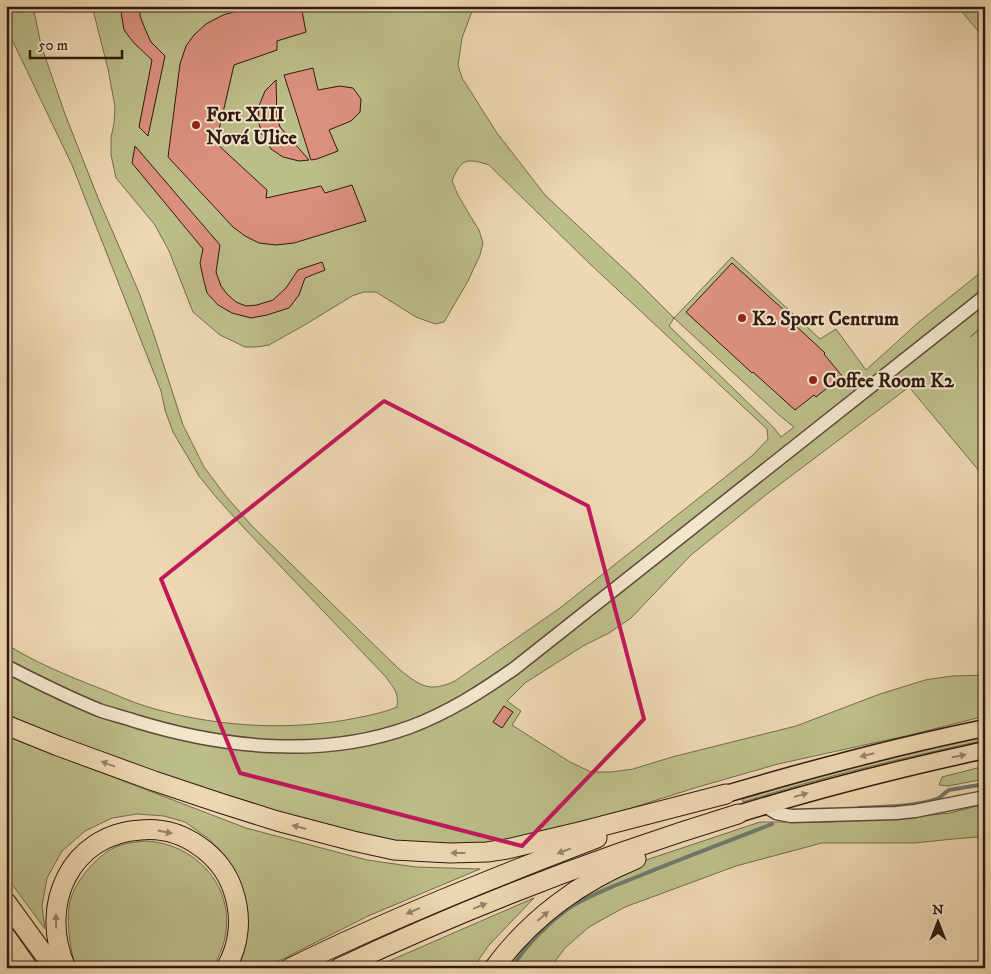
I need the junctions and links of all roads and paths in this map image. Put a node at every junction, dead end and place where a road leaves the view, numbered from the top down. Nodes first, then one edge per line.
1 (985, 296) edge
2 (6, 666) edge
3 (6, 725) edge
4 (985, 728) edge
5 (985, 750) edge
6 (726, 794) junction
7 (985, 798) edge
8 (765, 806) junction
9 (738, 814) junction
10 (6, 902) edge
11 (6, 937) edge
12 (28, 968) edge
13 (54, 968) edge
14 (66, 968) edge
15 (226, 968) edge
16 (290, 968) edge
17 (339, 968) edge
18 (494, 968) edge

1 - 2 street
6 -> 3 highway
4 -> 6 main road
8 -> 5 main road
6 -> 16 highway
7 - 8 street
8 - 9 main road
17 -> 9 highway
18 -> 9 highway
10 - 13 highway
11 - 12 highway
14 -> 15 highway

